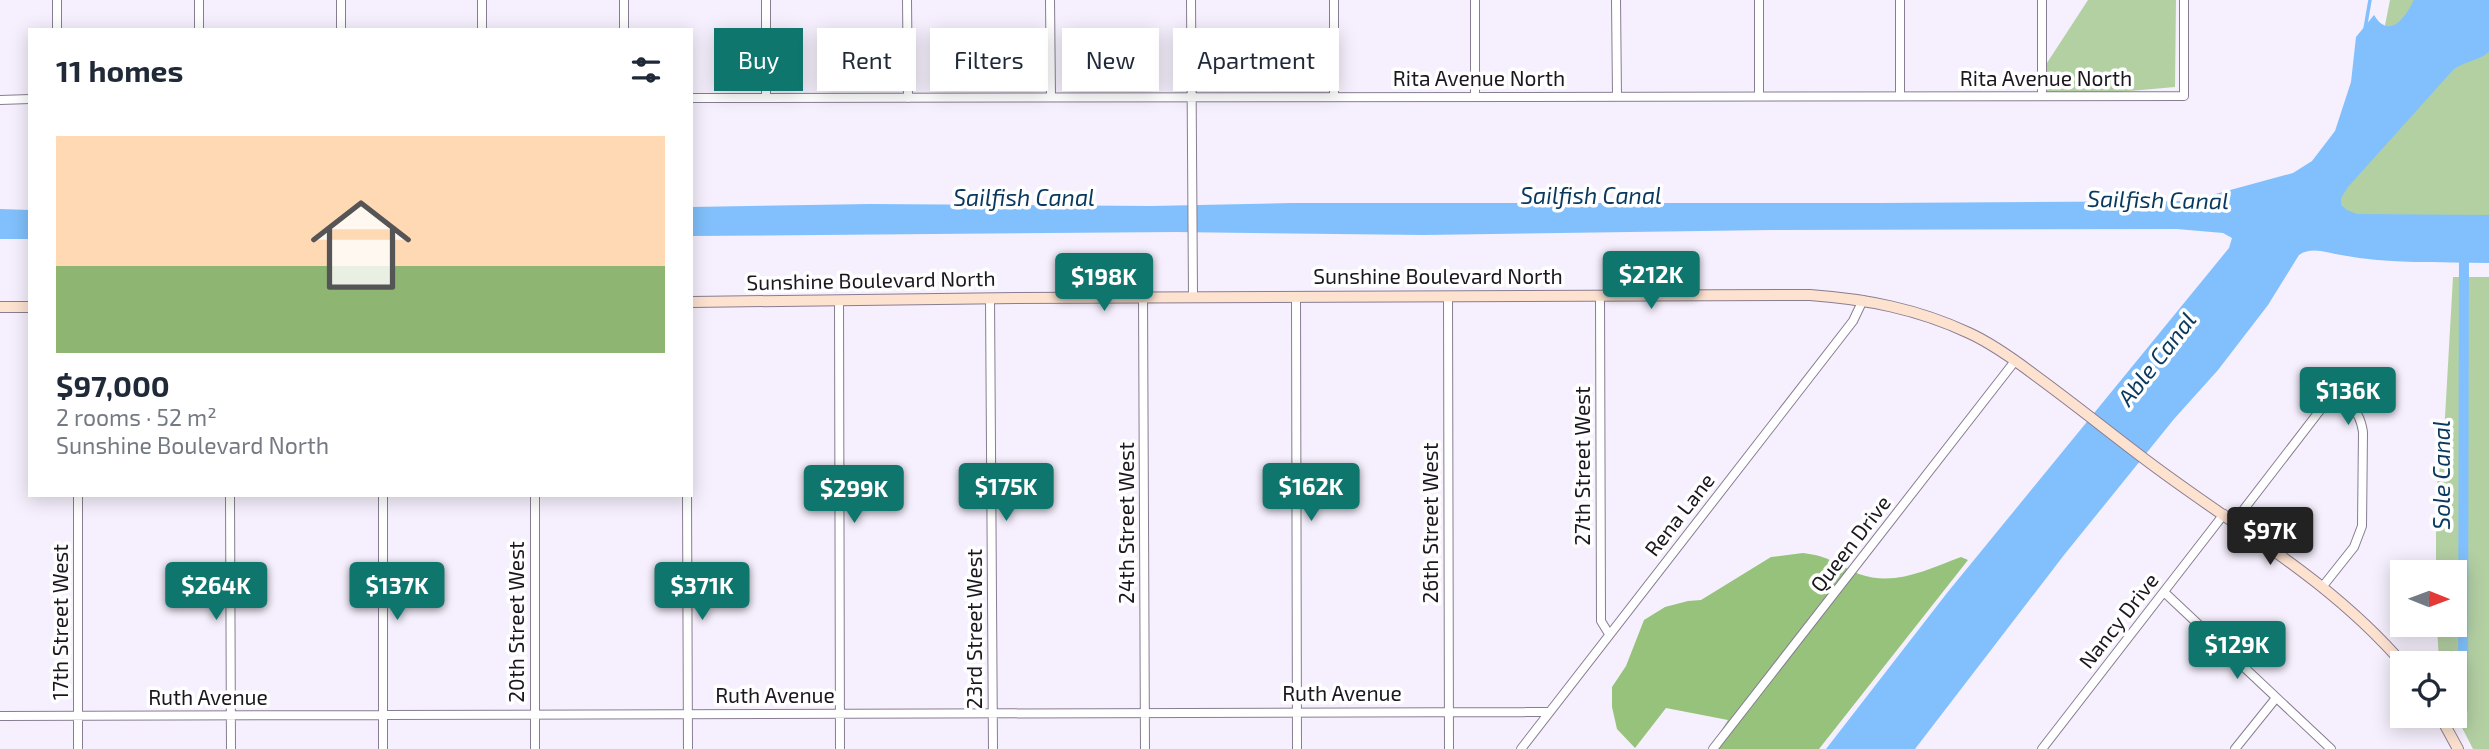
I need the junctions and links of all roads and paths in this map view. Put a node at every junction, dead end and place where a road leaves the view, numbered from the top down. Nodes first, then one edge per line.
1 (57, 0) edge
2 (199, 0) edge
3 (341, 0) edge
4 (482, 0) edge
5 (624, 0) edge
6 (766, 0) edge
7 (907, 0) edge
8 (1050, 0) edge
9 (1191, 0) edge
10 (1334, 0) edge
11 (1475, 0) edge
12 (1616, 0) edge
13 (1759, 0) edge
14 (1900, 0) edge
15 (2042, 0) edge
16 (2183, 0) edge
17 (57, 28) edge
18 (199, 28) edge
19 (341, 28) edge
20 (482, 28) edge
21 (624, 28) edge
22 (1617, 96) junction
23 (1759, 96) junction
24 (1900, 96) junction
25 (2042, 96) junction
26 (1051, 97) junction
27 (1191, 97) junction
28 (1334, 97) junction
29 (1475, 97) junction
30 (693, 98) edge
31 (766, 98) junction
32 (908, 98) junction
33 (28, 99) edge
34 (0, 100) edge
35 (1448, 296) junction
36 (1600, 296) junction
37 (1143, 297) junction
38 (1193, 297) junction
39 (1296, 297) junction
40 (990, 298) junction
41 (839, 300) junction
42 (1863, 300) junction
43 (693, 302) edge
44 (0, 307) edge
45 (28, 307) edge
46 (2015, 361) junction
47 (78, 497) edge
48 (230, 497) edge
49 (383, 497) edge
50 (535, 497) edge
51 (687, 497) edge
52 (2224, 514) junction
53 (2234, 522) junction
54 (2323, 586) junction
55 (2164, 592) junction
56 (1609, 634) junction
57 (2391, 651) edge
58 (2276, 698) junction
59 (1297, 712) junction
60 (1449, 712) junction
61 (1549, 712) junction
62 (993, 713) junction
63 (1144, 713) junction
64 (687, 714) junction
65 (840, 714) junction
66 (230, 715) junction
67 (383, 715) junction
68 (535, 715) junction
69 (0, 716) edge
70 (78, 716) junction
71 (2447, 728) edge
72 (78, 749) edge
73 (231, 749) edge
74 (383, 749) edge
75 (535, 749) edge
76 (688, 749) edge
77 (840, 749) edge
78 (993, 749) edge
79 (1145, 749) edge
80 (1297, 749) edge
81 (1449, 749) edge
82 (1521, 749) edge
83 (1713, 749) edge
84 (2042, 749) edge
85 (2235, 749) edge
86 (2331, 749) edge
87 (2458, 749) edge

1 - 17 street
2 - 18 street
3 - 19 street
4 - 20 street
5 - 21 street
6 - 31 street
7 - 32 street
8 - 26 street
9 - 27 street
10 - 28 street
11 - 29 street
12 - 22 street
13 - 23 street
14 - 24 street
15 - 25 street
16 - 25 street, Rita Avenue North
22 - 23 street, Rita Avenue North
22 - 29 street, Rita Avenue North
23 - 24 street, Rita Avenue North
24 - 25 street, Rita Avenue North
26 - 27 street, Rita Avenue North
26 - 32 street, Rita Avenue North
27 - 28 street, Rita Avenue North
27 - 38 street
28 - 29 street, Rita Avenue North
30 - 31 street, Rita Avenue North
31 - 32 street, Rita Avenue North
33 - 34 street
35 - 36 street, Sunshine Boulevard North
35 - 39 street, Sunshine Boulevard North
35 - 60 street, 26th Street West
36 - 42 street, Sunshine Boulevard North
36 - 56 street, 27th Street West
37 - 38 street, Sunshine Boulevard North
37 - 40 street, Sunshine Boulevard North
37 - 63 street, 24th Street West
38 - 39 street, Sunshine Boulevard North
39 - 59 street
40 - 41 street, Sunshine Boulevard North
40 - 62 street, 23rd Street West
41 - 43 street, Sunshine Boulevard North
41 - 65 street
42 - 46 street, Sunshine Boulevard North
42 - 56 street, Rena Lane
44 - 45 street
46 - 52 street, Sunshine Boulevard North
46 - 83 street, Queen Drive
47 - 70 street, 17th Street West
48 - 66 street
49 - 67 street
50 - 68 street, 20th Street West
51 - 64 street
52 - 53 street, Sunshine Boulevard North
52 - 55 street, Nancy Drive
53 - 54 street, Sunshine Boulevard North
53 - 54 street
54 - 57 street, Sunshine Boulevard North
55 - 58 street
55 - 84 street, Nancy Drive
56 - 61 street, Rena Lane
58 - 85 street
58 - 86 street
59 - 60 street, Ruth Avenue
59 - 63 street, Ruth Avenue
59 - 80 street
60 - 61 street, Ruth Avenue
60 - 81 street, 26th Street West
61 - 82 street, Rena Lane
62 - 63 street, Ruth Avenue
62 - 65 street, Ruth Avenue
62 - 78 street, 23rd Street West
63 - 79 street, 24th Street West
64 - 65 street, Ruth Avenue
64 - 68 street, Ruth Avenue
64 - 76 street
65 - 77 street
66 - 67 street, Ruth Avenue
66 - 70 street, Ruth Avenue
66 - 73 street
67 - 68 street, Ruth Avenue
67 - 74 street
68 - 75 street, 20th Street West
69 - 70 street, Ruth Avenue
70 - 72 street, 17th Street West
71 - 87 street

